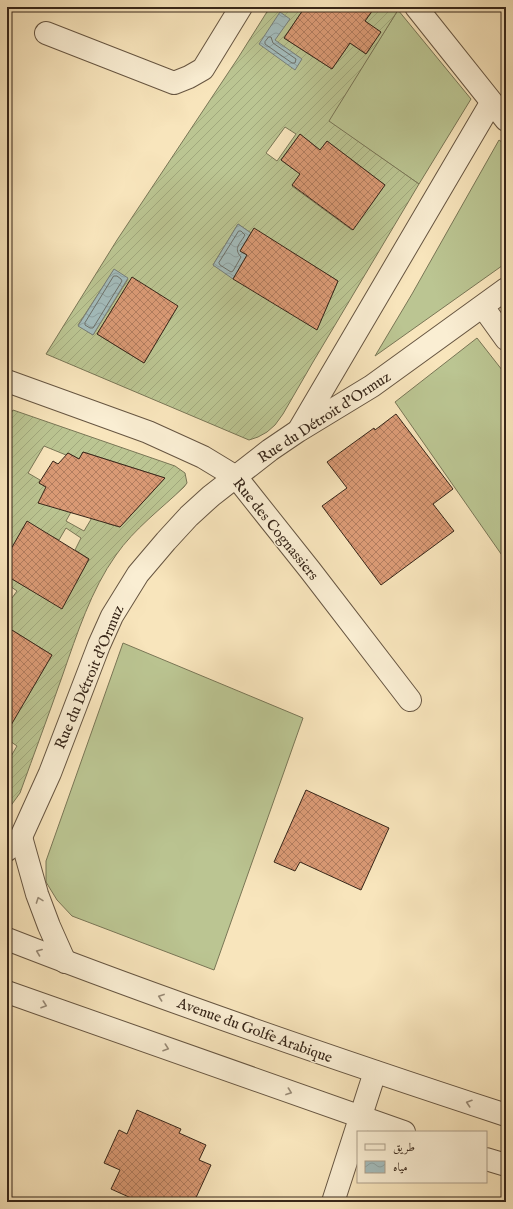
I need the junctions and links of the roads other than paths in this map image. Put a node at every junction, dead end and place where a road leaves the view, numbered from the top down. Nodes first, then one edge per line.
1 (241, 7) edge
2 (416, 7) edge
3 (46, 33) dead end
4 (491, 103) junction
5 (506, 120) edge
6 (506, 289) edge
7 (483, 307) junction
8 (506, 339) edge
9 (7, 381) edge
10 (298, 431) junction
11 (236, 477) junction
12 (410, 700) dead end
13 (14, 844) edge
14 (7, 940) edge
15 (65, 962) junction
16 (7, 992) edge
17 (375, 1072) junction
18 (506, 1115) edge
19 (361, 1118) junction
20 (401, 1131) edge
21 (487, 1159) edge
22 (506, 1165) edge
23 (333, 1202) edge

1 - 3 street
2 - 4 street
4 - 5 street
4 - 10 street
6 - 7 street, Rue du Détroit d'Ormuz
7 - 8 street
7 - 10 street, Rue du Détroit d'Ormuz
9 - 11 street, Rue des Cognassiers
10 - 11 street, Rue du Détroit d'Ormuz
11 - 12 street, Rue des Cognassiers
11 - 13 street, Rue du Détroit d'Ormuz
15 -> 13 street, Rue du Détroit d'Ormuz
15 -> 14 street, Avenue du Golfe Arabique
17 -> 15 street, Avenue du Golfe Arabique
16 -> 19 street
18 -> 17 street, Avenue du Golfe Arabique
17 - 19 street
19 - 20 street
19 - 23 street
21 - 22 street

